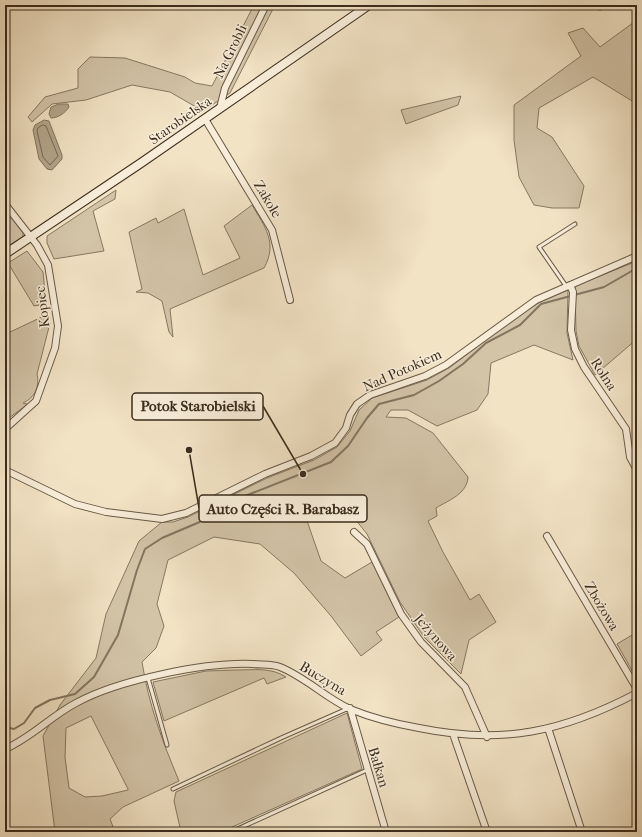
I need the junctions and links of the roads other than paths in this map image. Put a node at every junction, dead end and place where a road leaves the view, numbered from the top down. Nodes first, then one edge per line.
1 (266, 5) edge
2 (369, 5) edge
3 (604, 5) edge
4 (600, 8) dead end
5 (220, 108) junction
6 (205, 119) junction
7 (5, 204) edge
8 (574, 224) dead end
9 (31, 238) junction
10 (5, 254) edge
11 (637, 256) edge
12 (568, 285) junction
13 (290, 300) dead end
14 (5, 429) edge
15 (5, 470) edge
16 (637, 470) edge
17 (354, 532) dead end
18 (546, 536) dead end
19 (148, 678) junction
20 (637, 689) edge
21 (637, 693) edge
22 (350, 708) junction
23 (548, 728) junction
24 (453, 734) junction
25 (487, 737) junction
26 (168, 745) dead end
27 (5, 749) edge
28 (367, 770) junction
29 (173, 789) dead end
30 (231, 832) edge
31 (386, 832) edge
32 (487, 832) edge
33 (582, 832) edge

1 - 5 street, Na Grobli
2 - 5 street, Starobielska
3 - 4 lane
5 - 6 street, Starobielska
6 - 9 street, Starobielska
6 - 13 street, Zakole
7 - 9 street, Kopiec
8 - 12 lane
9 - 10 street, Starobielska
9 - 14 street, Kopiec
11 - 12 street, Nad Potokiem
12 - 15 street, Nad Potokiem
12 - 16 street, Rolna
17 - 25 street, Jeżynowa
18 - 20 street, Zbożowa
19 - 22 street, Buczyna
19 - 26 lane
19 - 27 street, Buczyna
21 - 23 street, Buczyna
22 - 24 street, Buczyna
22 - 28 street, Bałkan
22 - 29 lane
23 - 25 street, Buczyna
23 - 33 street
24 - 25 street, Buczyna
24 - 32 street
28 - 30 lane
28 - 31 street, Bałkan

